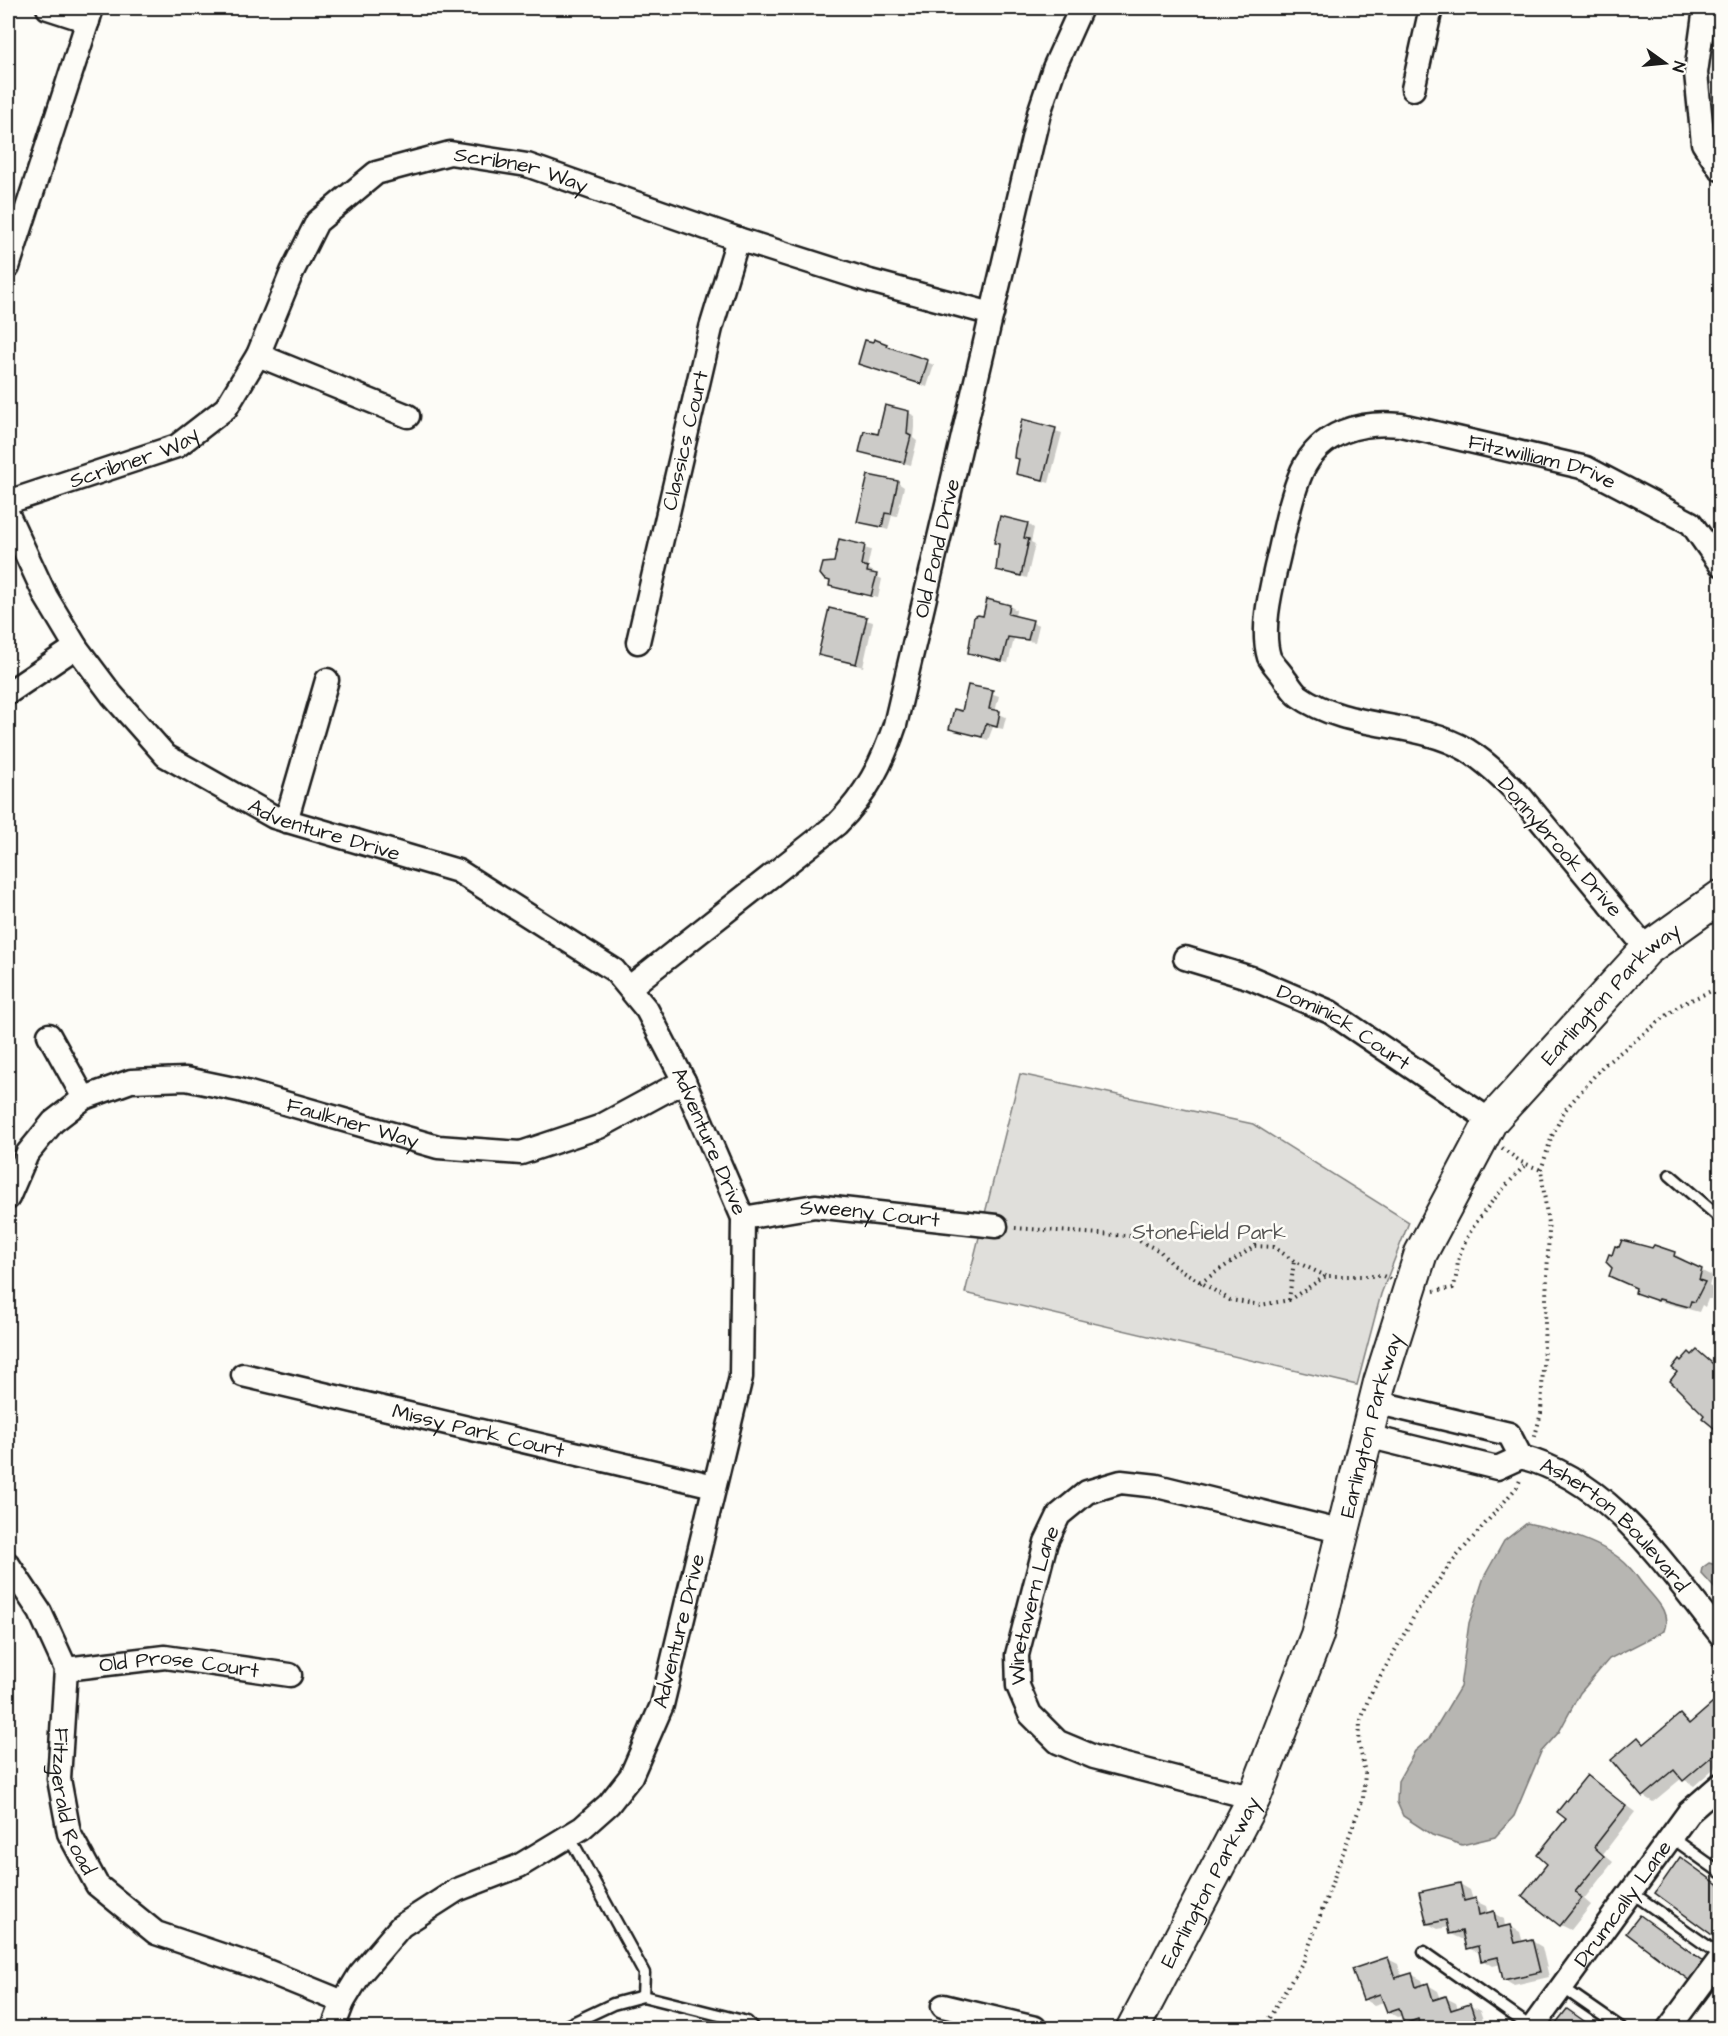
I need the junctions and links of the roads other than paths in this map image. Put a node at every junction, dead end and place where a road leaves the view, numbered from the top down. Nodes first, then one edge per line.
1 (48, 8) edge
2 (1081, 8) edge
3 (1431, 8) edge
4 (1705, 8) edge
5 (90, 14) edge
6 (1413, 89) dead end
7 (1720, 170) edge
8 (738, 239) junction
9 (8, 267) edge
10 (992, 314) junction
11 (258, 355) junction
12 (408, 416) dead end
13 (1335, 435) joint
14 (8, 502) edge
15 (8, 515) edge
16 (1720, 564) edge
17 (638, 642) dead end
18 (76, 647) junction
19 (327, 680) dead end
20 (8, 693) edge
21 (286, 821) junction
22 (1720, 897) edge
23 (1647, 949) junction
24 (1185, 958) dead end
25 (630, 987) junction
26 (49, 1035) dead end
27 (684, 1081) junction
28 (84, 1098) junction
29 (1487, 1128) junction
30 (1670, 1175) dead end
31 (8, 1198) edge
32 (743, 1218) junction
33 (1720, 1218) edge
34 (996, 1226) road end
35 (243, 1375) dead end
36 (1375, 1402) junction
37 (1367, 1436) junction
38 (1524, 1458) junction
39 (714, 1486) junction
40 (1343, 1532) junction
41 (8, 1564) edge
42 (1720, 1634) edge
43 (66, 1669) junction
44 (290, 1675) dead end
45 (1720, 1785) edge
46 (1254, 1798) junction
47 (569, 1836) junction
48 (1671, 1837) junction
49 (1720, 1872) edge
50 (1631, 1892) junction
51 (1424, 1952) dead end
52 (1720, 1957) edge
53 (1562, 1987) junction
54 (643, 1996) junction
55 (343, 2002) junction
56 (943, 2006) dead end
57 (333, 2028) edge
58 (562, 2028) edge
59 (753, 2028) edge
60 (1035, 2028) edge
61 (1133, 2028) edge
62 (1532, 2028) edge
63 (1621, 2028) edge
64 (1669, 2028) edge

1 - 5 street
2 - 10 street, Old Pond Drive
3 - 6 street
4 - 7 street
5 - 9 street
8 - 10 street, Scribner Way
8 - 11 street, Scribner Way
8 - 17 street, Classics Court
10 - 25 street, Old Pond Drive
11 - 12 street
11 - 14 street, Scribner Way
13 - 16 street, Fitzwilliam Drive
13 - 23 street, Donnybrook Drive
15 - 18 street, Adventure Drive
18 - 20 street
18 - 21 street, Adventure Drive
19 - 21 street
21 - 25 street, Adventure Drive
22 - 23 street, Earlington Parkway
23 - 29 street, Earlington Parkway
24 - 29 street, Dominick Court
25 - 27 street, Adventure Drive
26 - 28 street
27 - 28 street, Faulkner Way
27 - 32 street, Adventure Drive
28 - 31 street
29 - 36 street, Earlington Parkway
30 - 33 lane
32 - 34 street, Sweeny Court
32 - 39 street, Adventure Drive
35 - 39 street, Missy Park Court
36 - 37 street, Earlington Parkway
36 - 38 street, Asherton Boulevard
37 - 38 street, Asherton Boulevard
37 - 40 street, Earlington Parkway
38 - 42 street, Asherton Boulevard
39 - 47 street, Adventure Drive
40 - 46 street, Earlington Parkway
40 - 46 street, Winetavern Lane
41 - 43 street, Fitzgerald Road
43 - 44 street, Old Prose Court
43 - 55 street, Fitzgerald Road
45 - 48 street, Drumcally Lane
46 - 61 street, Earlington Parkway
47 - 54 lane
47 - 55 street, Adventure Drive
48 - 49 lane
48 - 50 street, Drumcally Lane
50 - 52 lane
50 - 53 street, Drumcally Lane
51 - 62 lane
52 - 64 street
53 - 62 street, Drumcally Lane
53 - 63 lane
54 - 58 lane
54 - 59 lane
55 - 57 street, Adventure Drive
56 - 60 street

